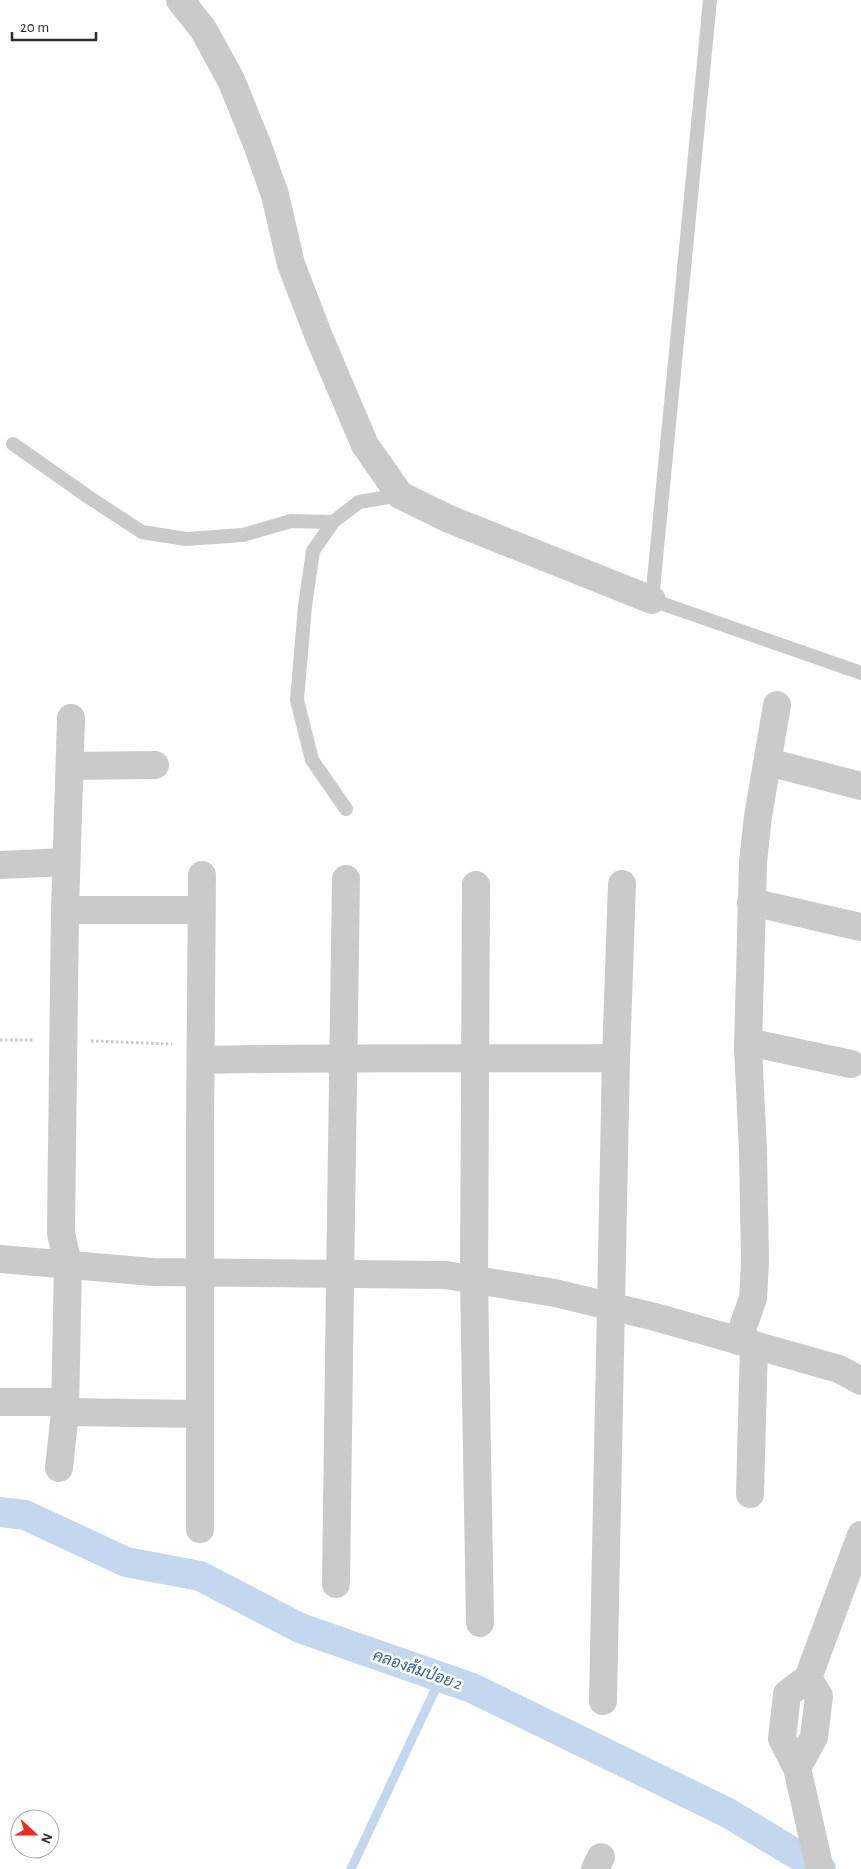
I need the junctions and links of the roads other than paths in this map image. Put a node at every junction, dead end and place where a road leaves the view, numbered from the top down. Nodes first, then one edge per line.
1 (180, 0) edge
2 (710, 0) edge
3 (13, 444) dead end
4 (400, 495) junction
5 (333, 522) junction
6 (652, 600) junction
7 (861, 673) edge
8 (777, 705) dead end
9 (71, 718) dead end
10 (768, 762) junction
11 (155, 765) dead end
12 (70, 766) junction
13 (861, 786) edge
14 (346, 808) dead end
15 (66, 862) junction
16 (0, 865) edge
17 (202, 875) dead end
18 (346, 879) dead end
19 (622, 884) dead end
20 (476, 885) dead end
21 (751, 902) junction
22 (65, 910) junction
23 (202, 910) junction
24 (861, 928) edge
25 (748, 1042) junction
26 (201, 1052) junction
27 (342, 1057) junction
28 (616, 1058) junction
29 (476, 1059) junction
30 (851, 1064) dead end
31 (0, 1259) edge
32 (68, 1264) junction
33 (200, 1272) junction
34 (341, 1274) junction
35 (474, 1280) junction
36 (611, 1306) junction
37 (746, 1343) junction
38 (861, 1381) edge
39 (0, 1402) edge
40 (65, 1407) junction
41 (200, 1414) junction
42 (59, 1468) dead end
43 (750, 1494) dead end
44 (200, 1529) dead end
45 (861, 1535) edge
46 (336, 1584) dead end
47 (480, 1623) dead end
48 (603, 1701) dead end
49 (820, 1869) edge

1 - 4 street
2 - 6 lane
3 - 5 lane
4 - 5 lane
4 - 6 street
5 - 14 lane
6 - 7 lane
8 - 10 street
9 - 12 street
10 - 13 street
10 - 21 street
11 - 12 street
12 - 15 street
15 - 16 street
15 - 22 street
17 - 23 street
18 - 27 street
19 - 28 street
20 - 29 street
21 - 24 street
21 - 25 street
22 - 23 street
22 - 32 street
23 - 26 street
25 - 30 street
25 - 37 street
26 - 27 street
26 - 33 street
27 - 29 street
27 - 34 street
28 - 29 street
28 - 36 street
29 - 35 street
31 - 32 street
32 - 33 street
32 - 40 street
33 - 34 street
33 - 41 street
34 - 35 street
34 - 46 street
35 - 36 street
35 - 47 street
36 - 37 street
36 - 48 street
37 - 38 street
37 - 43 street
39 - 40 street
40 - 41 street
40 - 42 street
41 - 44 street
45 - 49 street

